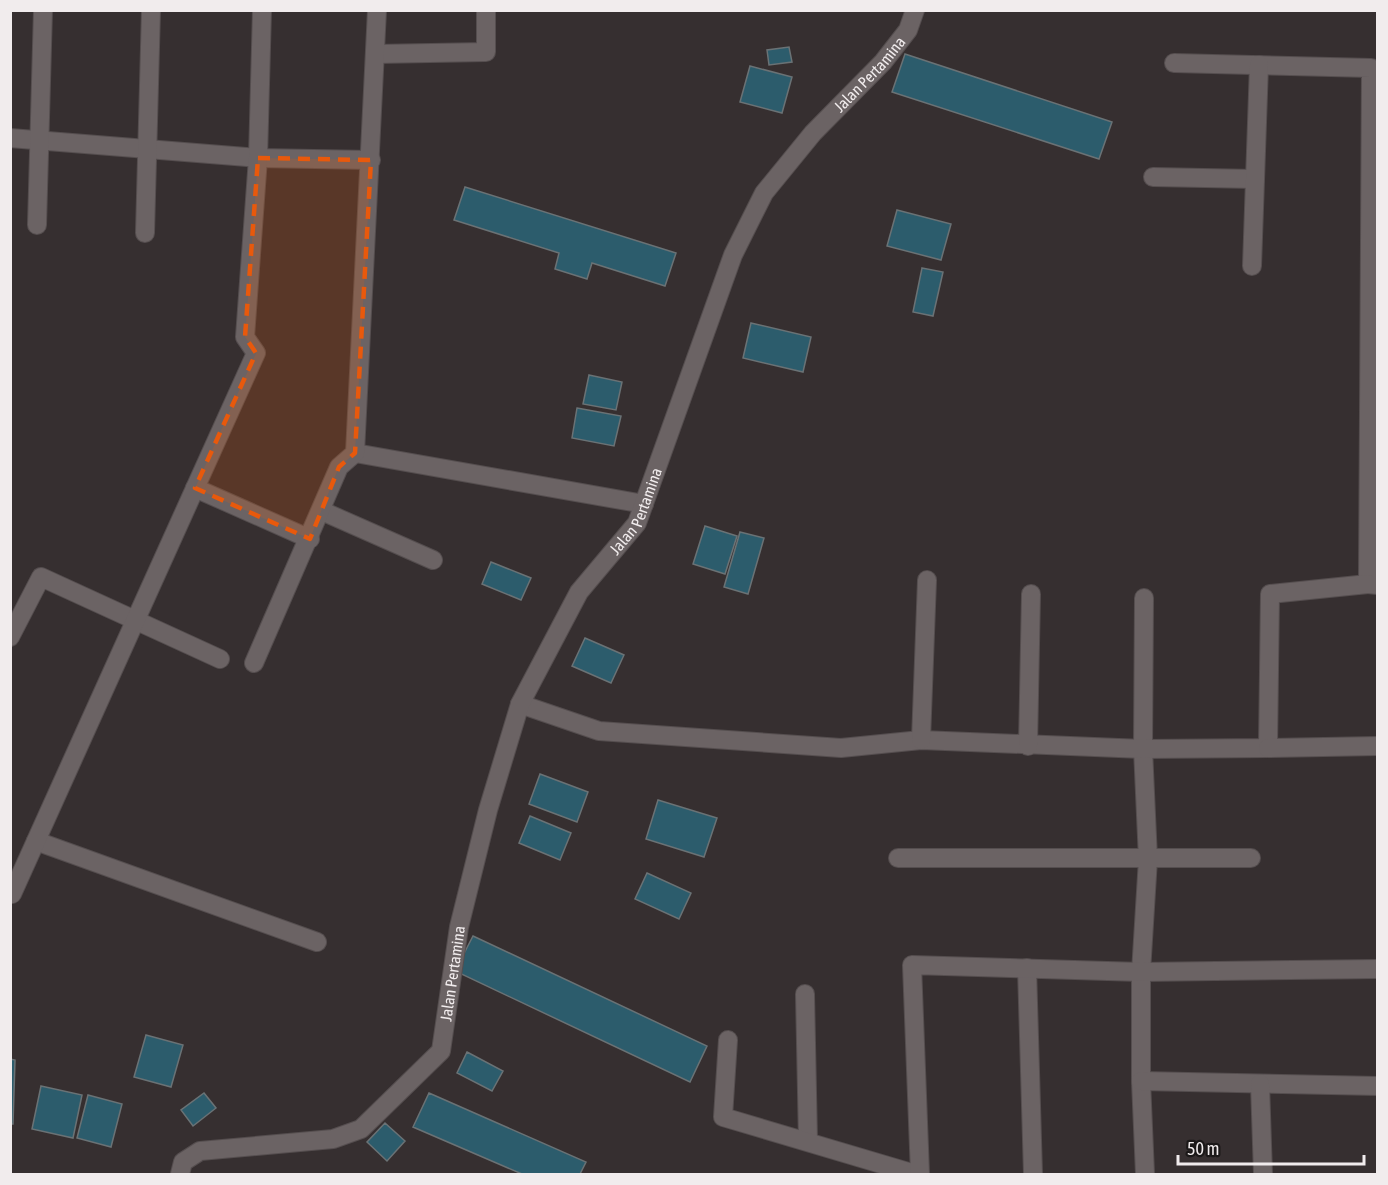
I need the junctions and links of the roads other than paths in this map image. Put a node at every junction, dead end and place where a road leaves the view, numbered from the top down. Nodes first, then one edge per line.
1 (43, 10) edge
2 (150, 10) edge
3 (262, 10) edge
4 (377, 10) edge
5 (486, 10) edge
6 (915, 10) edge
7 (375, 54) junction
8 (1174, 63) dead end
9 (1259, 65) junction
10 (10, 138) edge
11 (39, 140) junction
12 (1373, 141) edge
13 (147, 150) junction
14 (258, 158) junction
15 (372, 160) junction
16 (1153, 177) dead end
17 (1255, 179) junction
18 (37, 225) dead end
19 (145, 233) dead end
20 (1252, 266) dead end
21 (355, 453) junction
22 (1373, 453) edge
23 (195, 488) junction
24 (644, 504) junction
25 (322, 512) junction
26 (310, 539) junction
27 (433, 560) dead end
28 (927, 580) dead end
29 (1373, 584) edge
30 (1031, 594) dead end
31 (1144, 598) dead end
32 (135, 620) junction
33 (10, 638) edge
34 (220, 659) dead end
35 (254, 663) dead end
36 (520, 704) junction
37 (921, 740) junction
38 (1028, 746) junction
39 (1377, 746) edge
40 (1268, 748) junction
41 (1143, 749) junction
42 (36, 841) junction
43 (898, 858) dead end
44 (1251, 858) dead end
45 (1148, 859) junction
46 (12, 894) dead end
47 (317, 942) dead end
48 (1027, 968) junction
49 (1377, 969) edge
50 (1141, 972) junction
51 (806, 994) dead end
52 (728, 1040) dead end
53 (1141, 1081) junction
54 (1260, 1084) junction
55 (1377, 1086) edge
56 (808, 1141) junction
57 (180, 1174) edge
58 (915, 1174) edge
59 (920, 1174) edge
60 (1033, 1174) edge
61 (1145, 1174) edge
62 (1263, 1174) edge

1 - 11 street
2 - 13 street
3 - 14 street
4 - 7 street
5 - 7 street
6 - 24 street, Jalan Pertamina
7 - 15 street
8 - 9 street
9 - 12 street
9 - 17 street
10 - 11 street
11 - 13 street
11 - 18 street
12 - 22 street
13 - 14 street
13 - 19 street
14 - 15 street
14 - 23 street
15 - 21 street
16 - 17 street
17 - 20 street
21 - 24 street
21 - 25 street
22 - 29 street
23 - 26 street
23 - 32 street
24 - 36 street, Jalan Pertamina
25 - 26 street
25 - 27 street
26 - 35 street
28 - 37 street
29 - 40 street
30 - 38 street
31 - 41 street
32 - 33 street
32 - 34 street
32 - 42 street
36 - 37 street
36 - 57 street, Jalan Pertamina
37 - 38 street
38 - 41 street
39 - 40 street
40 - 41 street
41 - 45 street
42 - 46 street
42 - 47 street
43 - 45 street
44 - 45 street
45 - 50 street
48 - 50 street
48 - 59 street
48 - 60 street
49 - 50 street
50 - 53 street
51 - 56 street
52 - 56 street
53 - 54 street
53 - 61 street
54 - 55 street
54 - 62 street
56 - 58 street

